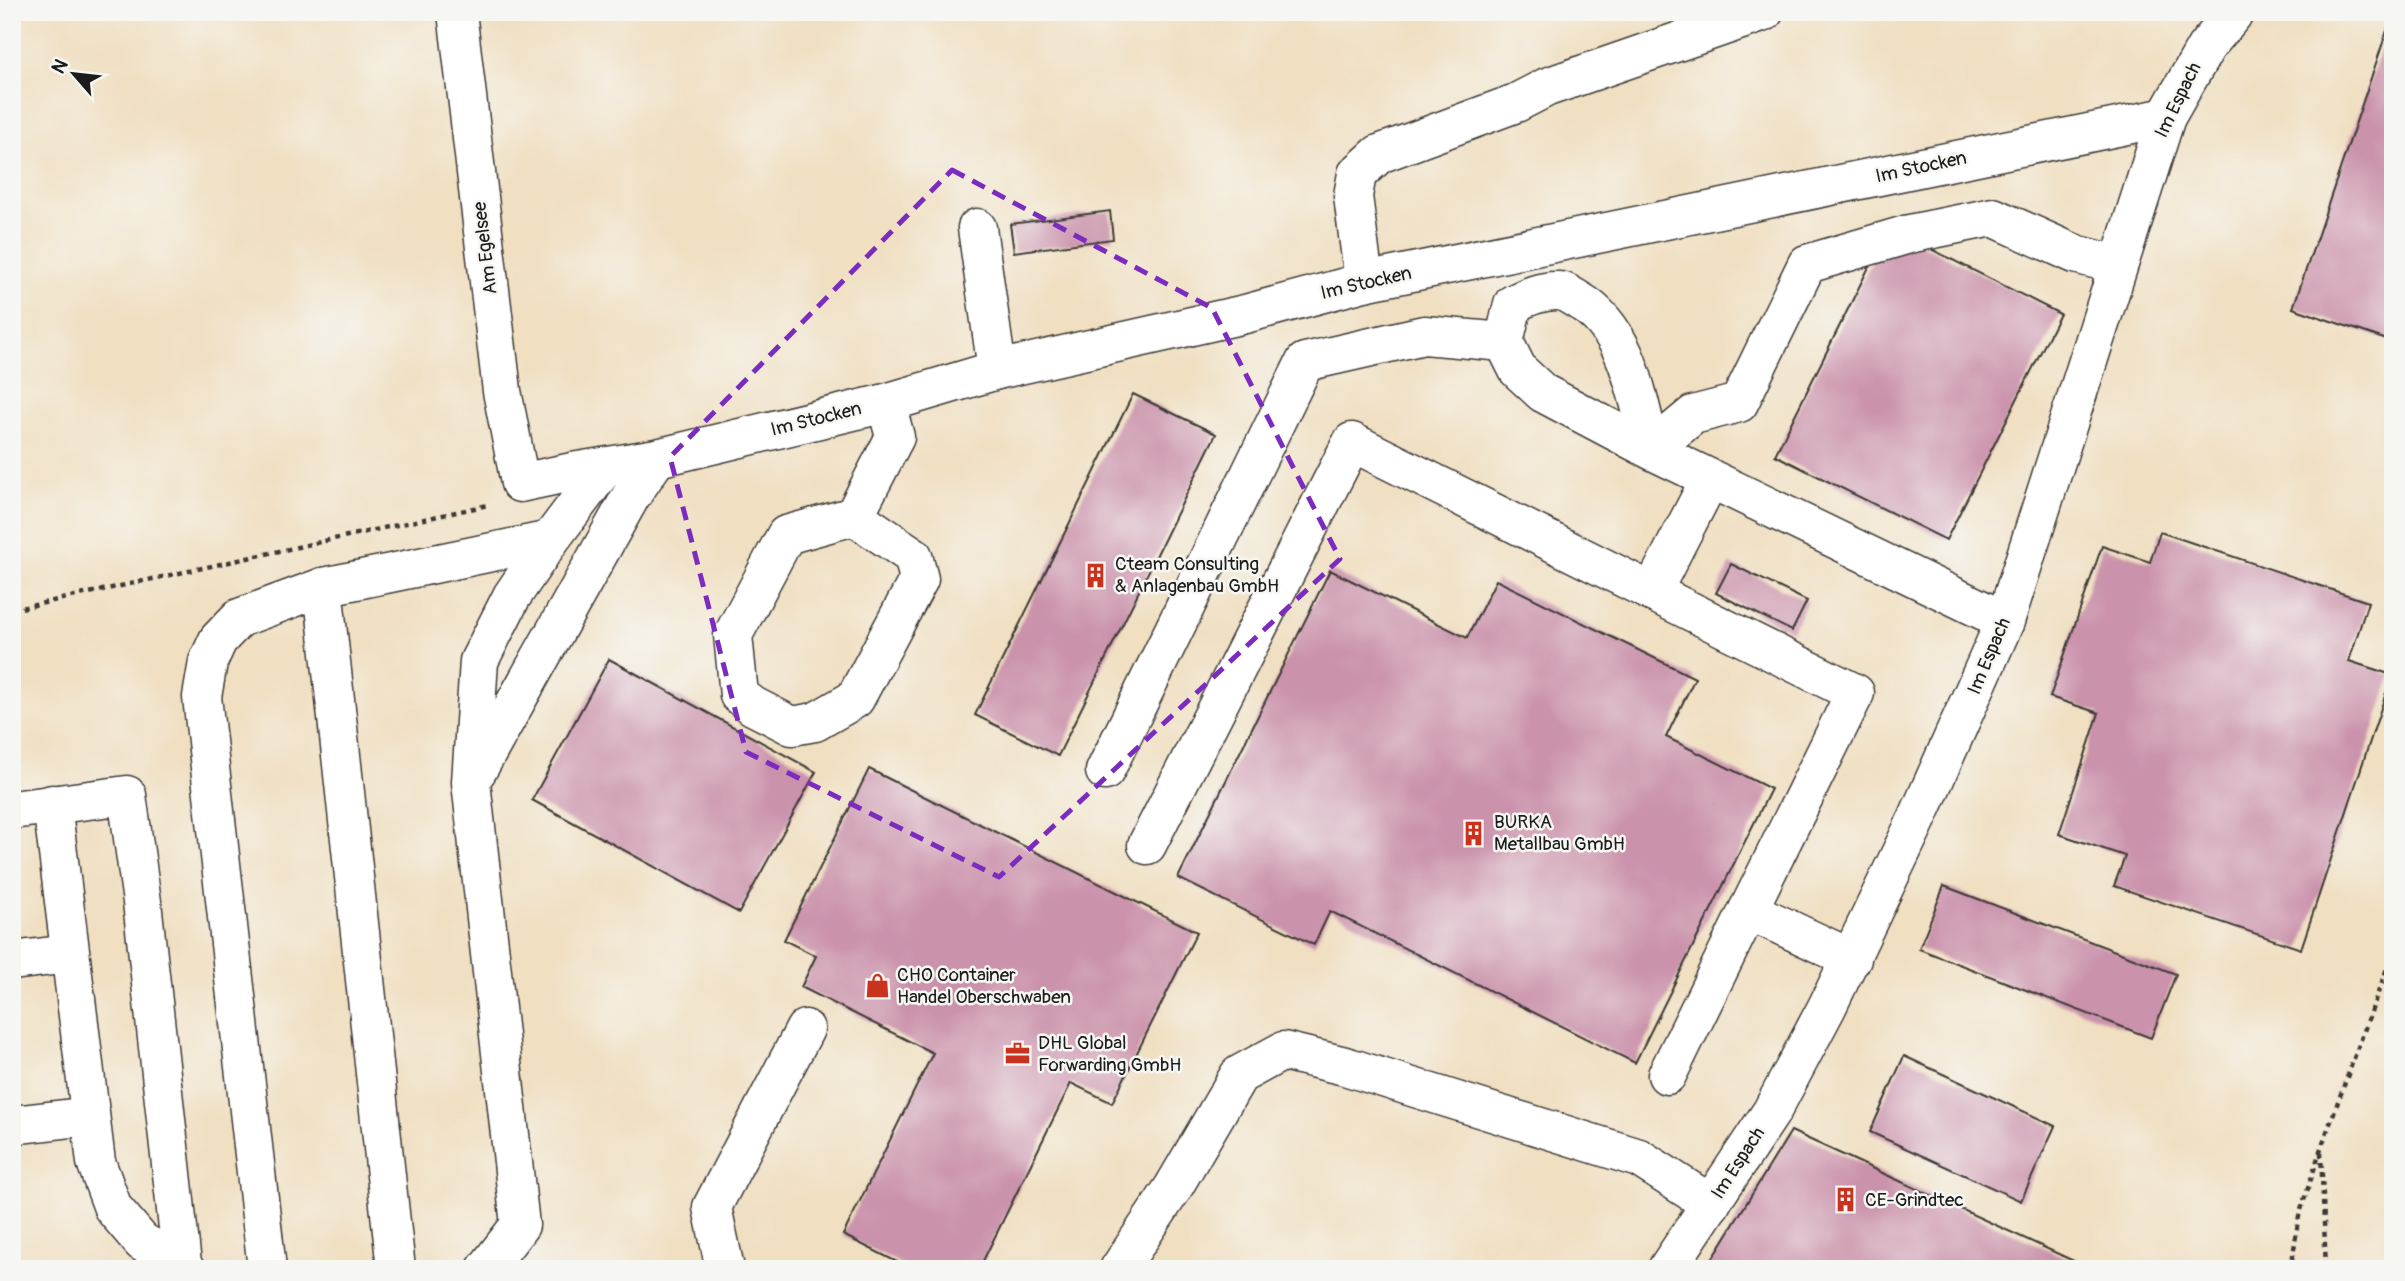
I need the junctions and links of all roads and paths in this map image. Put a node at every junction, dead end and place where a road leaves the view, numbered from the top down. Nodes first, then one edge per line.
1 (457, 12) edge
2 (1763, 12) edge
3 (2235, 12) edge
4 (2166, 117) junction
5 (977, 228) dead end
6 (2118, 265) junction
7 (1364, 282) junction
8 (1504, 342) junction
9 (997, 370) junction
10 (886, 402) junction
11 (1651, 450) junction
12 (657, 458) junction
13 (589, 469) junction
14 (1710, 479) junction
15 (505, 494) junction
16 (854, 516) junction
17 (550, 540) junction
18 (323, 587) junction
19 (1652, 592) junction
20 (12, 610) edge
21 (2006, 621) junction
22 (1105, 771) dead end
23 (471, 782) junction
24 (52, 804) junction
25 (12, 810) edge
26 (1147, 845) dead end
27 (1748, 910) junction
28 (2393, 952) edge
29 (69, 954) junction
30 (1852, 959) junction
31 (12, 961) edge
32 (805, 1029) dead end
33 (1667, 1076) dead end
34 (90, 1116) junction
35 (12, 1125) edge
36 (2320, 1148) junction
37 (1712, 1204) junction
38 (184, 1266) edge
39 (267, 1269) edge
40 (396, 1269) edge
41 (486, 1269) edge
42 (725, 1269) edge
43 (1119, 1269) edge
44 (1667, 1269) edge
45 (2291, 1269) edge
46 (2326, 1269) edge

1 - 15 street, Am Egelsee
2 - 7 street
3 - 4 street, Im Espach
4 - 6 street, Im Espach
4 - 7 street, Im Stocken
5 - 9 street
6 - 11 street
6 - 21 street, Im Espach
7 - 9 street, Im Stocken
8 - 11 street
8 - 11 street
8 - 22 street
9 - 10 street, Im Stocken
10 - 12 street, Im Stocken
10 - 16 street
11 - 14 street
12 - 13 street, Im Stocken
12 - 23 street
13 - 15 street, Im Stocken
13 - 17 street
14 - 19 street
14 - 21 street
15 - 20 path
16 - 16 street
17 - 18 street
17 - 23 street
18 - 39 street
18 - 40 street
19 - 26 street
19 - 27 street
21 - 30 street, Im Espach
23 - 41 street
24 - 25 street
24 - 29 street
24 - 38 street
27 - 30 street
27 - 33 street
28 - 36 path
29 - 31 street
29 - 34 street
30 - 37 street, Im Espach
32 - 42 street
34 - 35 street
34 - 38 street
36 - 45 path
36 - 46 path
37 - 43 street
37 - 44 street, Im Espach

